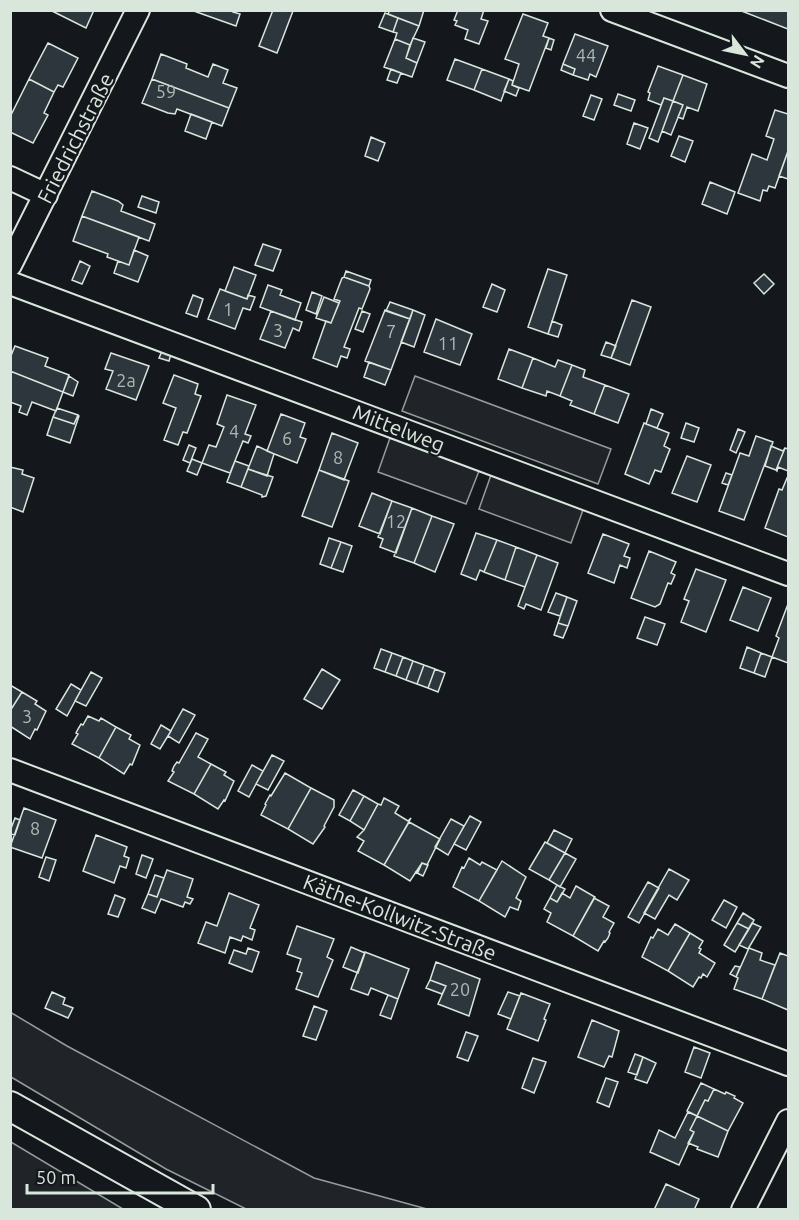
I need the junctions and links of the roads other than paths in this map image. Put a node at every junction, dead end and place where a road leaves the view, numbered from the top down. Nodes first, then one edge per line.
1 (138, 10) edge
2 (612, 10) edge
3 (789, 76) edge
4 (10, 178) edge
5 (46, 195) junction
6 (10, 265) edge
7 (10, 283) edge
8 (789, 574) edge
9 (10, 770) edge
10 (789, 1064) edge
11 (10, 1106) edge
12 (789, 1120) edge
13 (196, 1209) edge
14 (743, 1209) edge

1 - 5 street, Friedrichstraße
2 - 3 street
4 - 5 street
5 - 6 street, Friedrichstraße
7 - 8 street, Mittelweg
9 - 10 street, Käthe-Kollwitz-Straße
11 - 13 street
12 - 14 street

